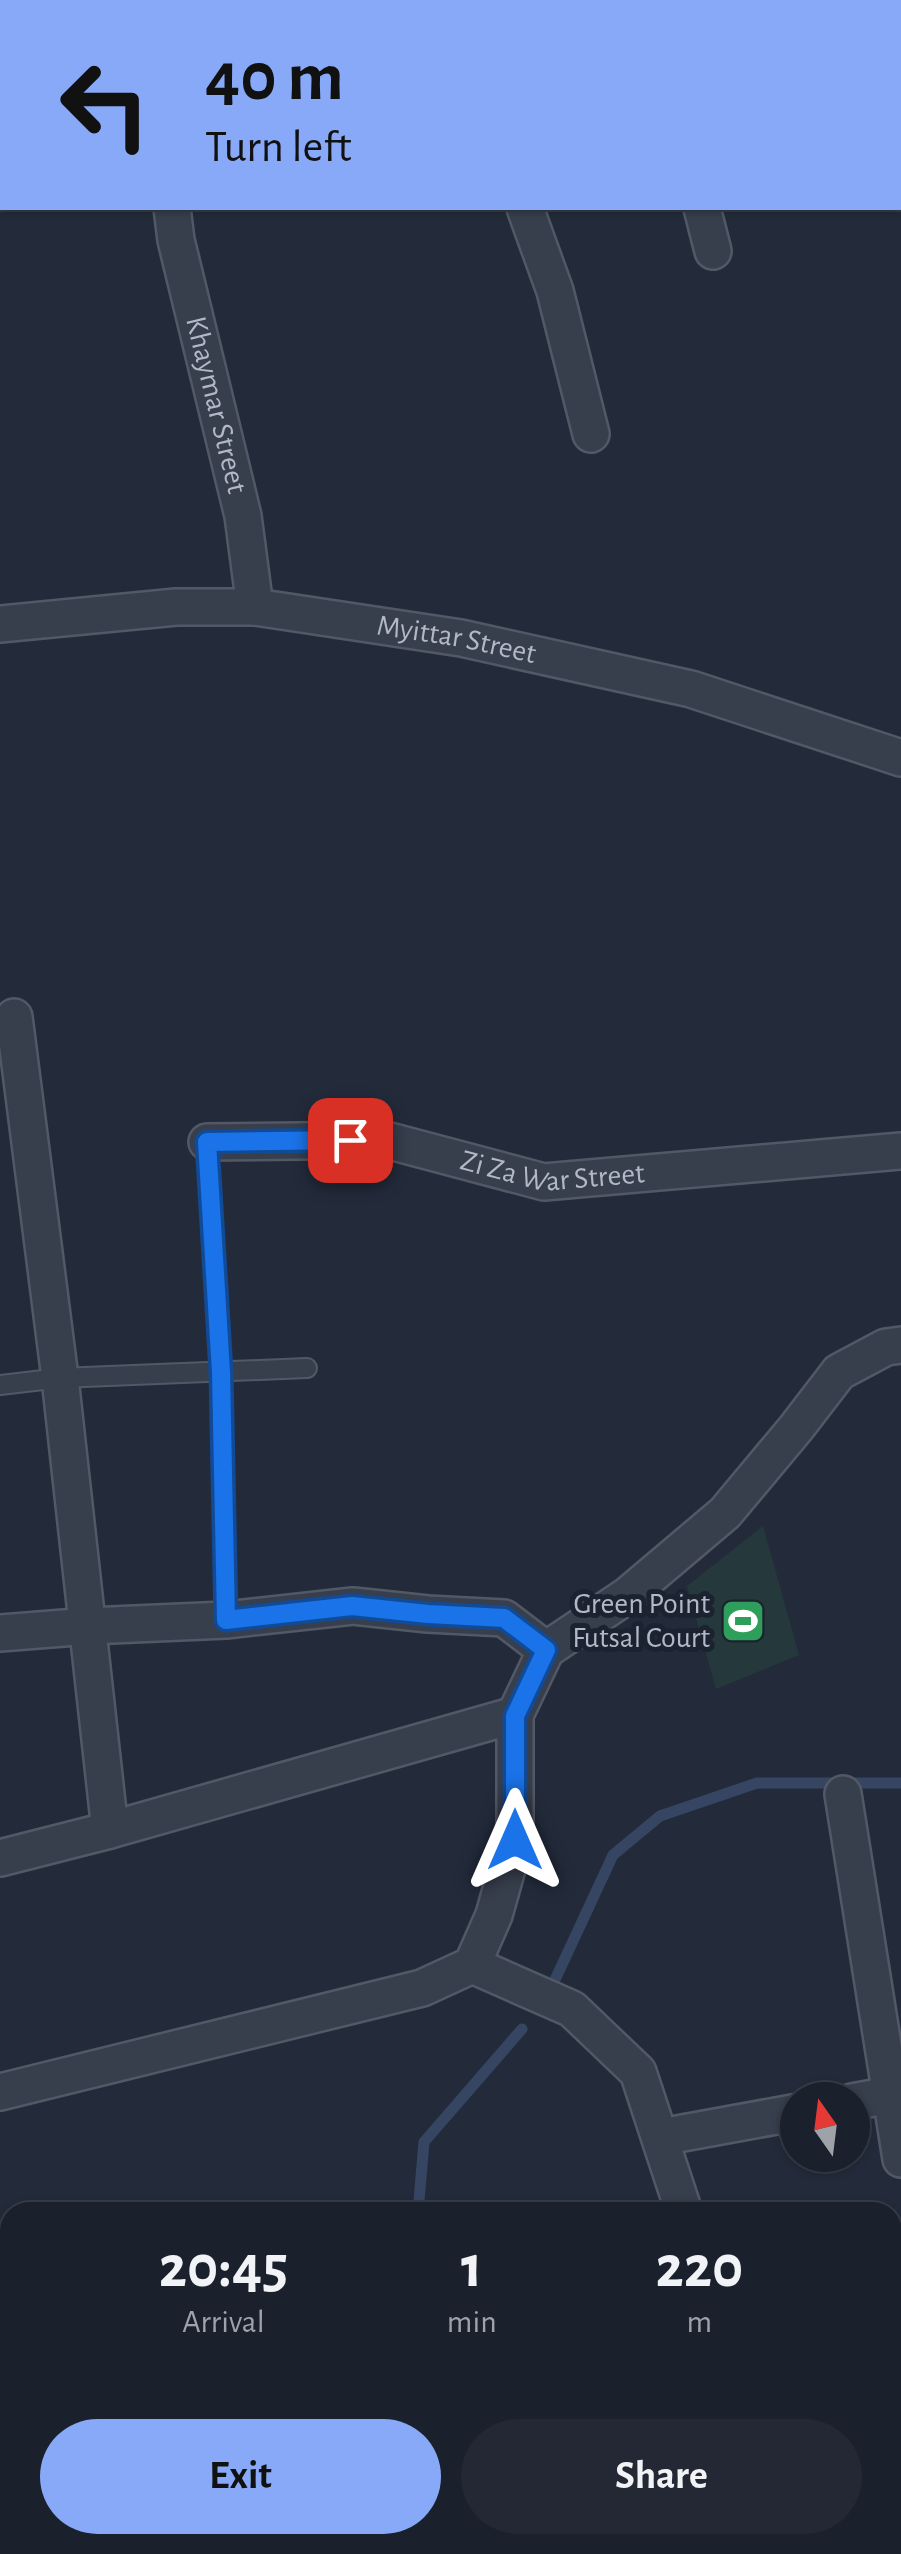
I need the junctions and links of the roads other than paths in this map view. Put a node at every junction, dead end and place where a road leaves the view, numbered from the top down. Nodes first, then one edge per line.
1 (172, 210) edge
2 (526, 210) edge
3 (703, 210) edge
4 (713, 251) dead end
5 (591, 434) dead end
6 (254, 606) junction
7 (0, 624) edge
8 (901, 758) edge
9 (14, 1017) dead end
10 (207, 1142) joint
11 (901, 1151) edge
12 (901, 1345) edge
13 (306, 1368) dead end
14 (221, 1372) junction
15 (60, 1378) junction
16 (0, 1386) edge
17 (226, 1620) junction
18 (89, 1626) junction
19 (0, 1633) edge
20 (546, 1650) junction
21 (515, 1716) junction
22 (843, 1794) dead end
23 (110, 1830) junction
24 (0, 1858) edge
25 (472, 1964) junction
26 (0, 2092) edge
27 (896, 2094) edge
28 (870, 2099) edge
29 (780, 2115) edge
30 (661, 2137) junction
31 (901, 2159) edge
32 (681, 2202) edge

1 - 6 street, Khaymar Street
2 - 5 street
3 - 4 street
6 - 7 street, Myittar Street
6 - 8 street, Myittar Street
9 - 15 street
10 - 11 street, Zi Za War Street
10 - 14 lane
12 - 20 street
13 - 14 lane
14 - 15 lane
14 - 17 lane
15 - 16 lane
15 - 18 street
17 - 18 street
17 - 20 street
18 - 19 street
18 - 23 street
20 - 21 street
21 - 23 street
21 - 25 street
22 - 27 street
23 - 24 street
25 - 26 street
25 - 30 street
27 - 28 street
27 - 31 street
29 - 30 street
30 - 32 street

